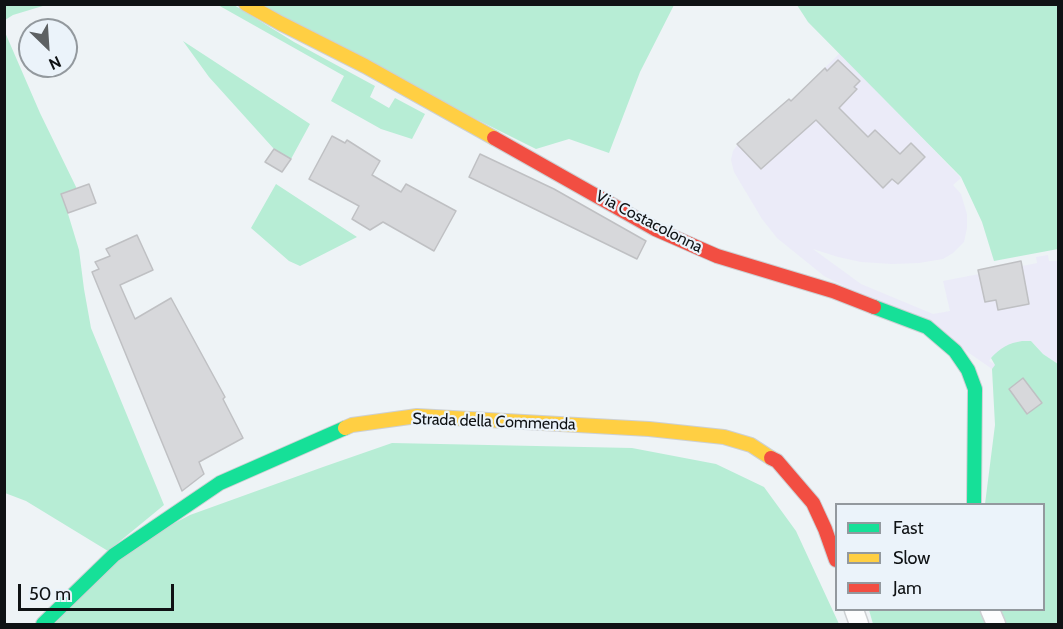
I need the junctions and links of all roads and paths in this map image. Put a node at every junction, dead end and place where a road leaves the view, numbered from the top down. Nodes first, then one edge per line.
1 (246, 4) edge
2 (974, 503) edge
3 (835, 555) edge
4 (43, 624) edge

1 - 2 street, Via Costacolonna
3 - 4 street, Strada della Commenda

